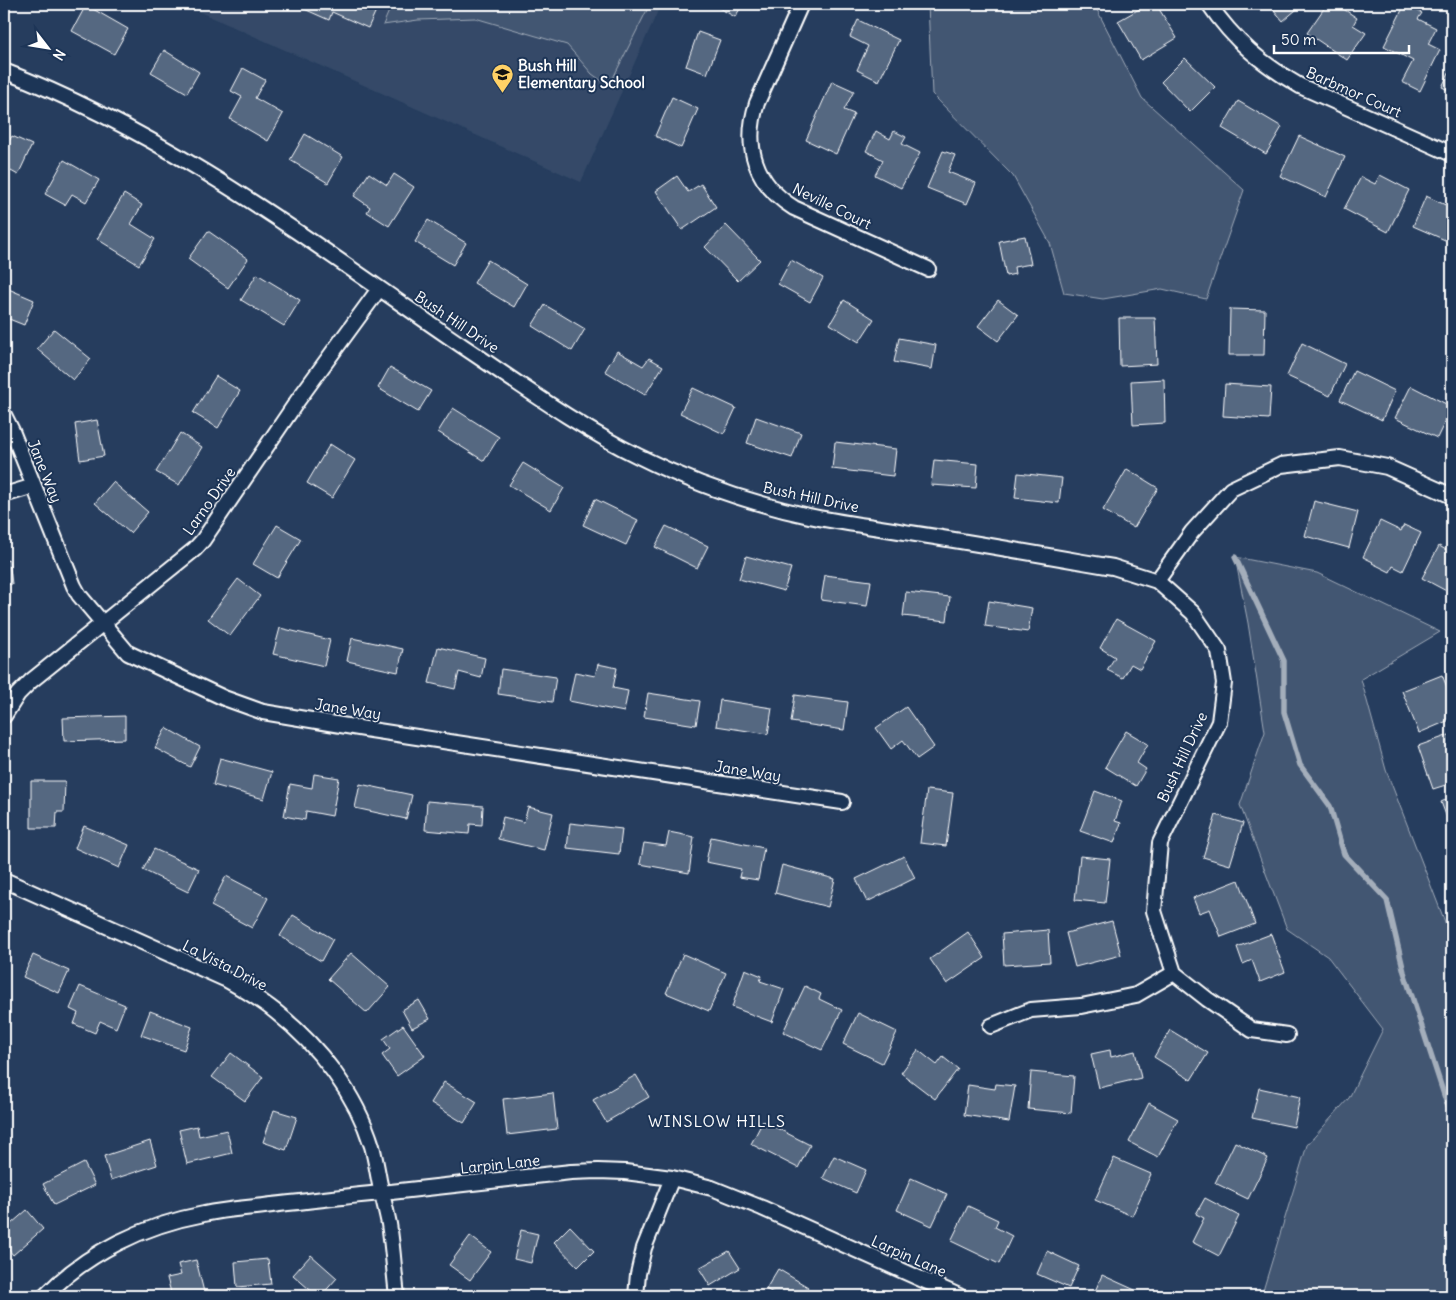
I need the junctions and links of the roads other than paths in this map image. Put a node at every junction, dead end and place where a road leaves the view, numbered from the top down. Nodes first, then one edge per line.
1 (801, 4) edge
2 (1209, 4) edge
3 (4, 71) edge
4 (1452, 154) edge
5 (928, 269) dead end
6 (379, 289) junction
7 (4, 415) edge
8 (34, 486) junction
9 (4, 495) edge
10 (1452, 496) edge
11 (1158, 581) junction
12 (103, 623) junction
13 (4, 716) edge
14 (842, 802) dead end
15 (4, 880) edge
16 (1174, 973) junction
17 (991, 1026) dead end
18 (1287, 1035) dead end
19 (672, 1178) junction
20 (382, 1193) junction
21 (45, 1296) edge
22 (397, 1296) edge
23 (636, 1296) edge
24 (958, 1296) edge

1 - 5 street, Neville Court
2 - 4 street, Barbmor Court
3 - 6 street, Bush Hill Drive
6 - 11 street, Bush Hill Drive
6 - 12 street, Larno Drive
7 - 8 street, Jane Way
8 - 9 street
8 - 12 street, Jane Way
10 - 11 street
11 - 16 street, Bush Hill Drive
12 - 13 street, Larno Drive
12 - 14 street, Jane Way
15 - 20 street, La Vista Drive
16 - 17 street
16 - 18 street
19 - 20 street, Larpin Lane
19 - 23 street
19 - 24 street, Larpin Lane
20 - 21 street, Larpin Lane
20 - 22 street, La Vista Drive

